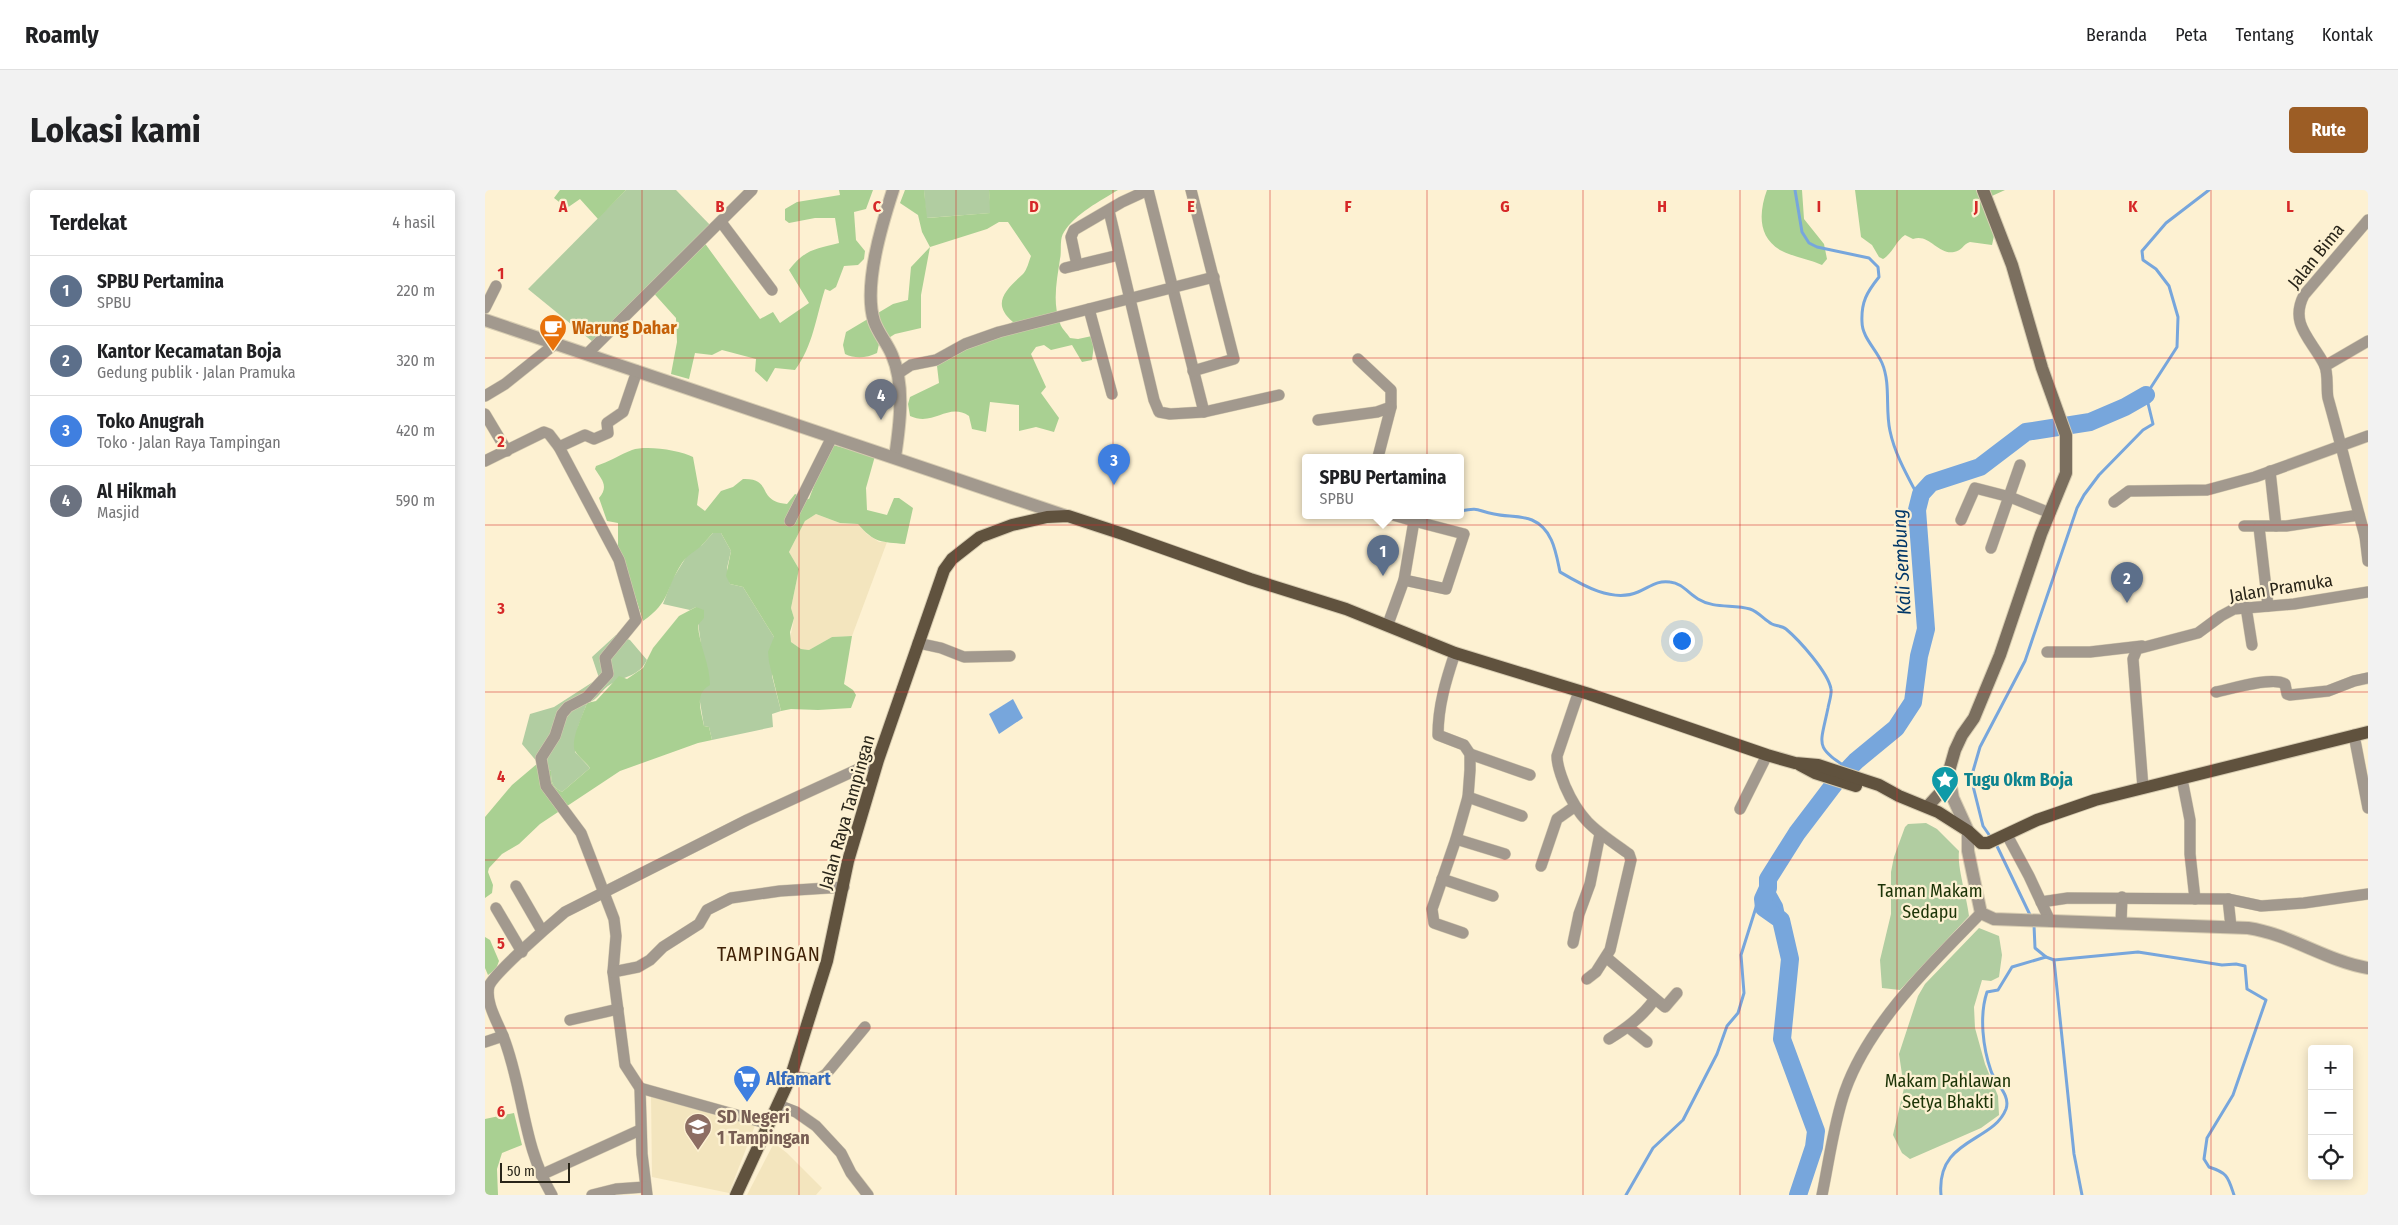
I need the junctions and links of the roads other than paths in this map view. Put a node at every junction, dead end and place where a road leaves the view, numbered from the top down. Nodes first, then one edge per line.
1 (753, 190) edge
2 (893, 190) edge
3 (1148, 190) edge
4 (1191, 190) edge
5 (1983, 190) edge
6 (1109, 211) junction
7 (2368, 220) edge
8 (721, 222) junction
9 (1119, 255) junction
10 (1214, 277) junction
11 (496, 286) dead end
12 (1173, 288) junction
13 (771, 290) dead end
14 (1131, 298) junction
15 (485, 308) edge
16 (1089, 309) junction
17 (485, 320) edge
18 (2368, 341) edge
19 (555, 344) junction
20 (587, 354) junction
21 (1359, 359) dead end
22 (2325, 366) junction
23 (637, 371) junction
24 (1193, 371) junction
25 (899, 373) junction
26 (1112, 394) dead end
27 (1279, 395) dead end
28 (485, 396) edge
29 (1391, 407) junction
30 (1204, 412) junction
31 (485, 414) edge
32 (1318, 420) dead end
33 (2368, 436) edge
34 (832, 438) junction
35 (2342, 446) junction
36 (559, 447) junction
37 (507, 451) junction
38 (1379, 454) edge
39 (895, 457) junction
40 (485, 461) edge
41 (2020, 465) dead end
42 (2270, 471) junction
43 (2010, 497) junction
44 (2114, 502) dead end
45 (2051, 513) junction
46 (2359, 515) junction
47 (1068, 516) junction
48 (1407, 519) edge
49 (1961, 520) dead end
50 (1414, 521) junction
51 (790, 522) dead end
52 (2243, 526) dead end
53 (2275, 526) junction
54 (2259, 527) junction
55 (2367, 536) edge
56 (1991, 548) dead end
57 (2368, 561) edge
58 (1403, 580) junction
59 (2368, 592) edge
60 (2268, 606) junction
61 (2246, 607) junction
62 (1389, 624) junction
63 (918, 643) junction
64 (2253, 645) dead end
65 (2142, 646) junction
66 (2047, 652) dead end
67 (1455, 653) junction
68 (1010, 656) dead end
69 (2368, 678) edge
70 (1579, 691) junction
71 (2216, 692) dead end
72 (2368, 732) edge
73 (2354, 735) junction
74 (1470, 754) junction
75 (1767, 755) junction
76 (878, 760) junction
77 (1530, 774) dead end
78 (2182, 779) junction
79 (1949, 782) junction
80 (2143, 788) junction
81 (1468, 797) junction
82 (1928, 806) junction
83 (1575, 808) junction
84 (2368, 808) edge
85 (1740, 810) dead end
86 (1521, 816) dead end
87 (1968, 831) junction
88 (1600, 834) junction
89 (2007, 836) junction
90 (1456, 839) junction
91 (1505, 854) dead end
92 (1541, 866) dead end
93 (1442, 879) junction
94 (516, 886) dead end
95 (843, 887) junction
96 (605, 891) junction
97 (2368, 894) edge
98 (1493, 896) dead end
99 (2127, 897) junction
100 (2195, 899) junction
101 (2228, 899) junction
102 (2041, 902) junction
103 (496, 908) dead end
104 (1981, 913) junction
105 (2047, 921) junction
106 (2121, 923) junction
107 (2231, 926) junction
108 (542, 931) junction
109 (1463, 932) dead end
110 (1573, 943) dead end
111 (522, 952) junction
112 (1607, 958) junction
113 (2368, 968) edge
114 (613, 972) junction
115 (1587, 979) dead end
116 (487, 993) edge
117 (1677, 993) dead end
118 (1654, 1000) junction
119 (618, 1009) junction
120 (571, 1020) dead end
121 (865, 1027) dead end
122 (1629, 1027) junction
123 (503, 1036) junction
124 (1609, 1039) dead end
125 (485, 1042) edge
126 (1647, 1042) dead end
127 (791, 1076) junction
128 (640, 1088) junction
129 (778, 1105) junction
130 (769, 1124) junction
131 (641, 1130) junction
132 (541, 1175) junction
133 (646, 1191) edge
134 (552, 1195) edge
135 (591, 1195) edge
136 (736, 1195) edge
137 (868, 1195) edge
138 (1821, 1195) edge

1 - 8 street
2 - 25 street
3 - 6 street
3 - 12 street
4 - 10 street
5 - 45 main road
6 - 9 street
6 - 9 street
7 - 22 street, Jalan Bima
8 - 13 street
8 - 20 street
9 - 14 street
10 - 12 street
10 - 24 street
11 - 15 street
12 - 14 street
12 - 24 street
14 - 16 street
14 - 30 street
16 - 25 street
16 - 26 street
17 - 19 street
18 - 22 street
19 - 20 street
19 - 28 street
20 - 23 street
21 - 29 street
22 - 35 street
23 - 34 street
23 - 36 street
24 - 30 street
25 - 39 street
27 - 30 street
29 - 32 street
29 - 38 street
31 - 37 street
33 - 35 street
34 - 39 street
34 - 51 street
35 - 42 street
35 - 46 street
36 - 37 street
36 - 96 street
37 - 40 street
39 - 47 street
41 - 43 street
42 - 44 street
42 - 53 street
43 - 45 street
43 - 49 street
43 - 56 street
45 - 79 main road
46 - 53 street
46 - 55 street
47 - 62 main road
47 - 63 main road, Jalan Raya Tampingan
48 - 50 street
50 - 58 street
50 - 58 street
52 - 54 street
53 - 54 street
54 - 60 street
55 - 57 street
58 - 62 street
59 - 60 street, Jalan Pramuka
60 - 61 street, Jalan Pramuka
61 - 64 street
61 - 65 street, Jalan Pramuka
62 - 67 main road
63 - 68 street
63 - 76 main road, Jalan Raya Tampingan
65 - 66 street, Jalan Pramuka
65 - 80 street
67 - 70 main road
67 - 74 street
69 - 71 street
70 - 75 main road
70 - 83 street
72 - 73 main road
73 - 78 main road
73 - 84 street
74 - 77 street
74 - 81 street
75 - 82 main road
75 - 85 street
76 - 95 main road, Jalan Raya Tampingan
76 - 96 street
78 - 80 main road
78 - 100 street
79 - 82 main road
79 - 87 street
80 - 89 main road
81 - 86 street
81 - 90 street
82 - 87 main road
83 - 88 street
83 - 92 street
87 - 89 main road
87 - 104 street
88 - 110 street
88 - 112 street
89 - 102 street
90 - 91 street
90 - 93 street
93 - 98 street
93 - 109 street
94 - 108 street
95 - 114 street
95 - 127 main road, Jalan Raya Tampingan
96 - 108 street
96 - 114 street
97 - 101 street
99 - 100 street
99 - 102 street
99 - 106 street
100 - 101 street
101 - 107 street
102 - 105 street
103 - 111 street
104 - 105 street
104 - 138 street
105 - 106 street
106 - 107 street
107 - 113 street
108 - 111 street
111 - 116 street
112 - 115 street
112 - 118 street
114 - 119 street
116 - 123 street
117 - 118 street
118 - 122 street
119 - 120 street
119 - 128 street
121 - 127 street
122 - 124 street
122 - 126 street
123 - 125 street
123 - 132 street
127 - 129 main road, Jalan Raya Tampingan
128 - 130 street
128 - 131 street
129 - 130 main road, Jalan Raya Tampingan
129 - 137 street
130 - 136 main road, Jalan Raya Tampingan
131 - 132 street
131 - 133 street
132 - 134 street
133 - 135 street

